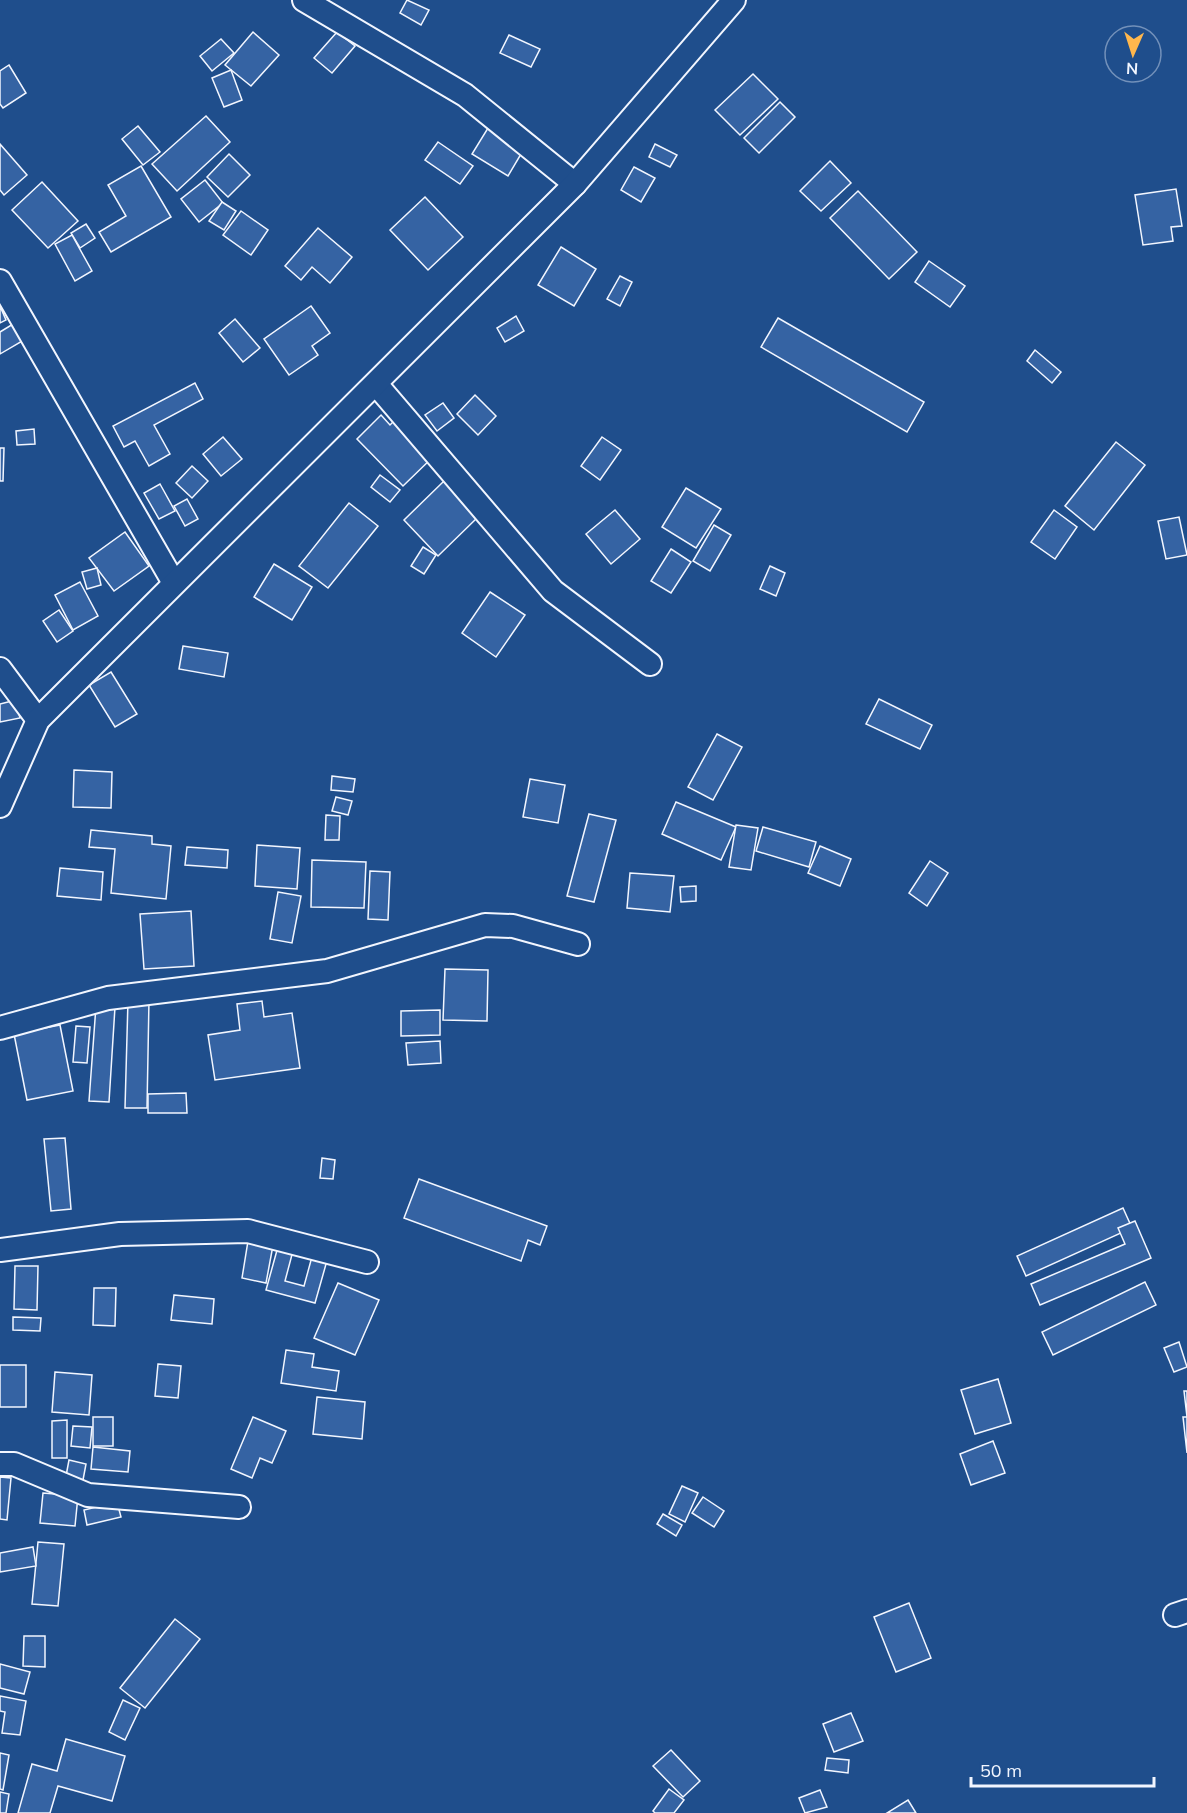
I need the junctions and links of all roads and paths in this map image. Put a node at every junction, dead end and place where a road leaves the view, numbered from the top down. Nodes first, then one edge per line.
1 (304, 0) edge
2 (734, 0) edge
3 (575, 184) junction
4 (0, 281) edge
5 (376, 384) junction
6 (174, 583) junction
7 (650, 664) dead end
8 (0, 669) edge
9 (38, 720) junction
10 (0, 806) edge
11 (578, 944) dead end
12 (0, 1028) edge
13 (0, 1250) edge
14 (367, 1262) dead end
15 (0, 1464) edge
16 (239, 1507) dead end

1 - 3 street
2 - 3 street
3 - 5 street
4 - 6 street
5 - 6 street
5 - 7 street
6 - 9 street
8 - 9 street
9 - 10 street
11 - 12 street
13 - 14 street
15 - 16 street

